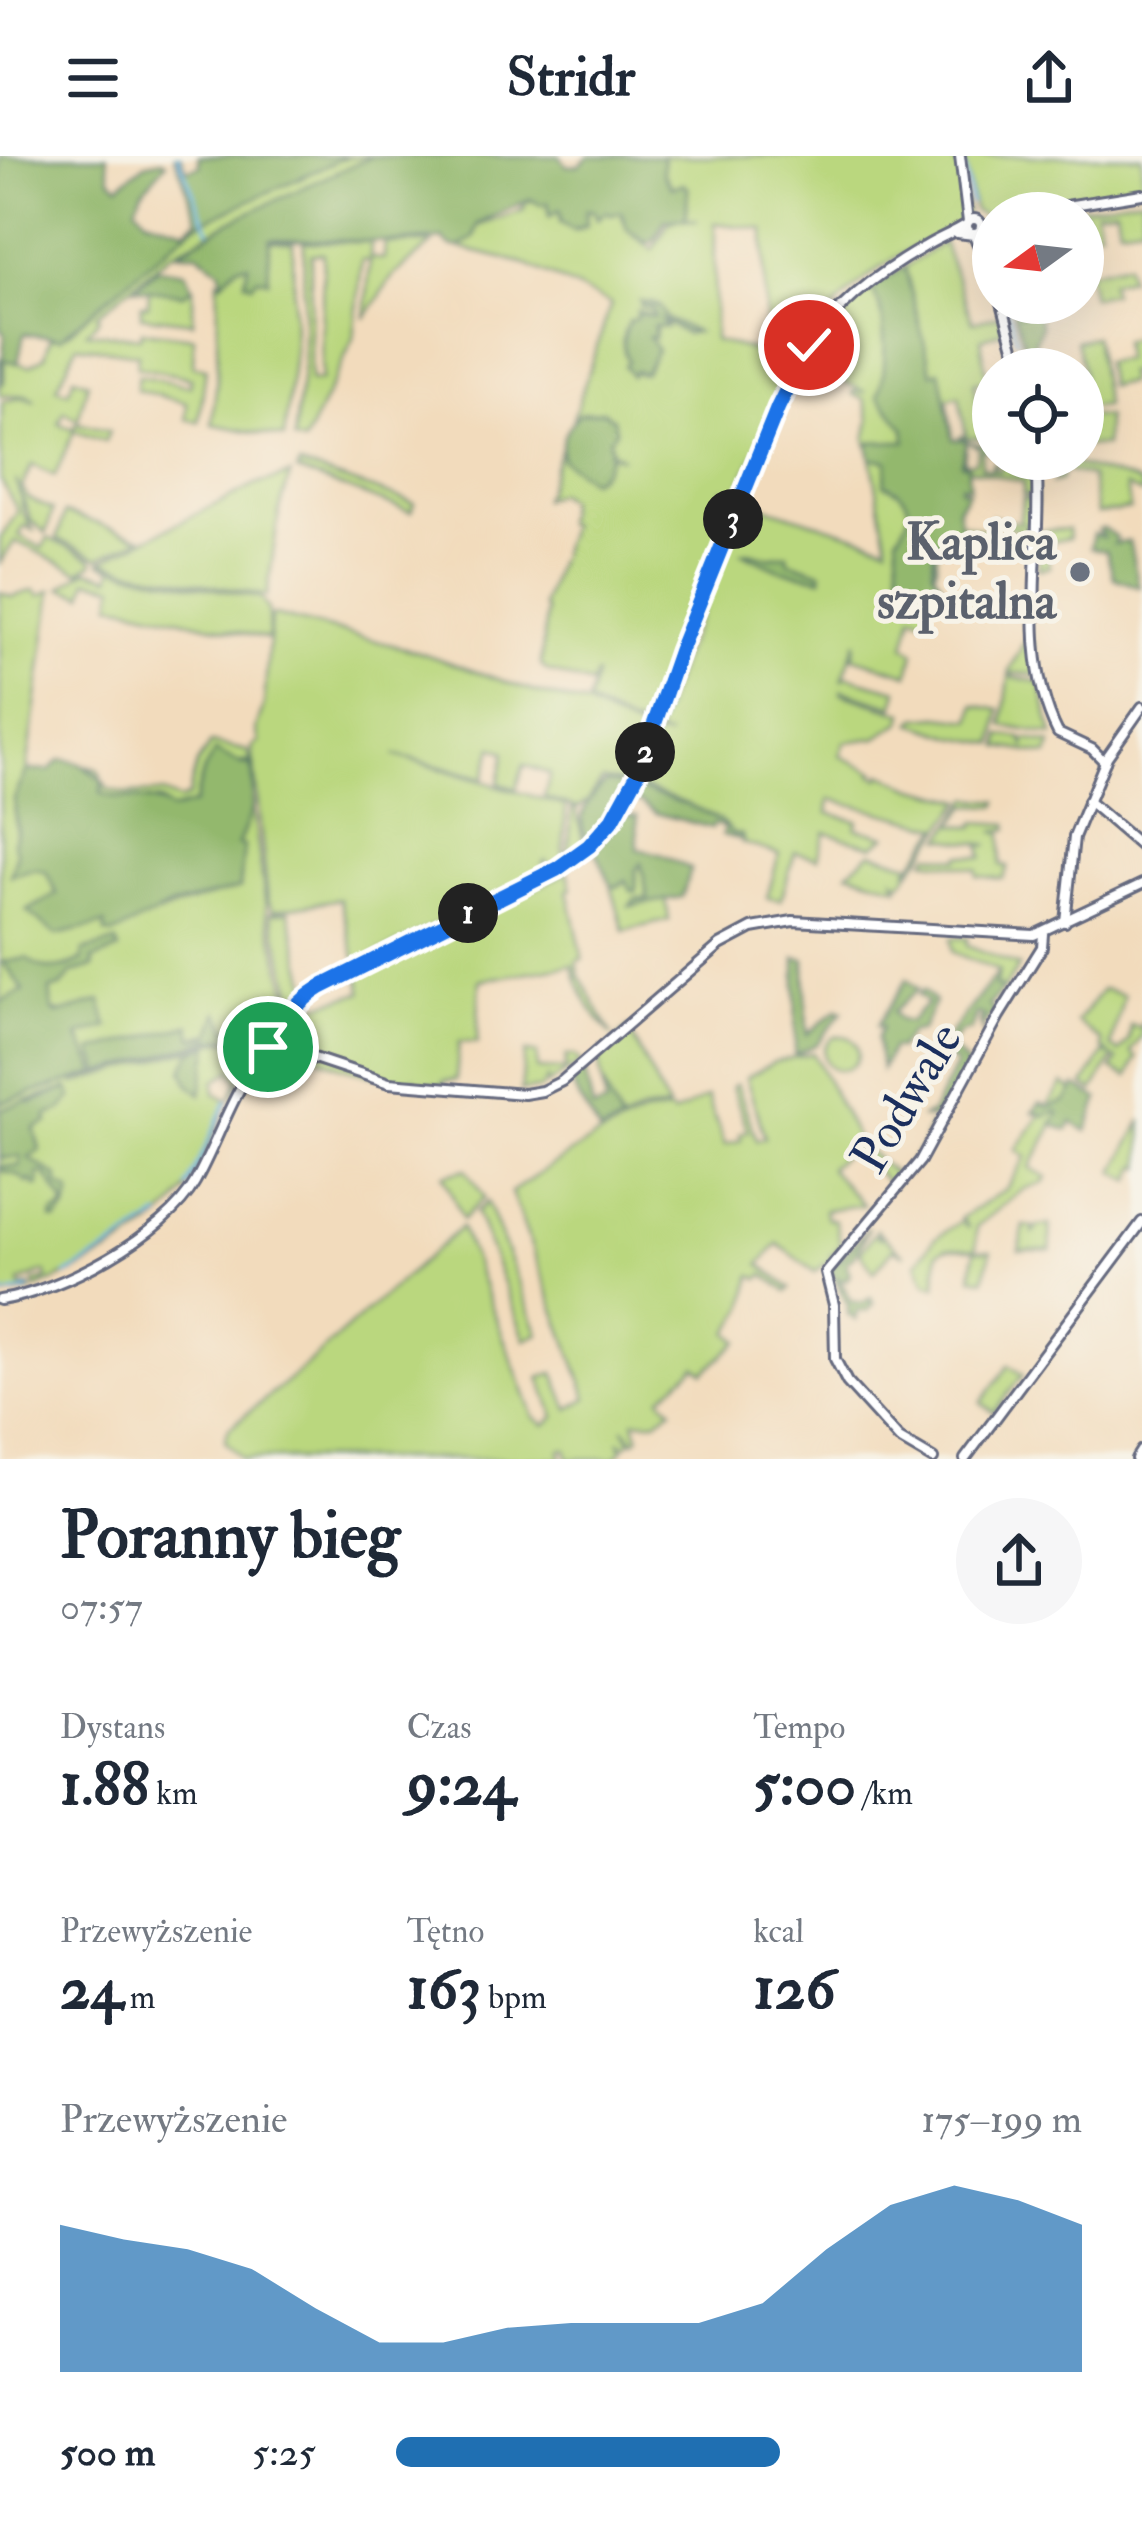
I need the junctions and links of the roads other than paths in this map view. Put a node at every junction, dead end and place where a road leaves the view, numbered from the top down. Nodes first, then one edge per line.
1 (960, 156) edge
2 (1142, 194) edge
3 (1104, 200) edge
4 (972, 217) edge
5 (972, 227) edge
6 (1036, 480) edge
7 (1142, 707) edge
8 (1105, 762) junction
9 (1088, 801) junction
10 (1142, 847) edge
11 (1142, 884) edge
12 (1065, 923) junction
13 (1042, 934) junction
14 (1029, 935) junction
15 (1039, 949) junction
16 (276, 1037) junction
17 (327, 1064) junction
18 (239, 1090) junction
19 (1142, 1222) edge
20 (0, 1300) edge
21 (1142, 1451) edge
22 (967, 1458) edge
23 (933, 1459) edge
24 (1137, 1459) edge

1 - 4 street
2 - 3 street
5 - 16 street
6 - 8 street
7 - 8 street
8 - 9 street
9 - 10 street
9 - 12 street
11 - 12 street
12 - 13 street
13 - 14 street
13 - 15 street, Podwale
14 - 15 street
14 - 17 street
15 - 23 street, Podwale
16 - 17 street
16 - 18 street
17 - 18 street
18 - 20 street
19 - 22 street
21 - 24 main road

